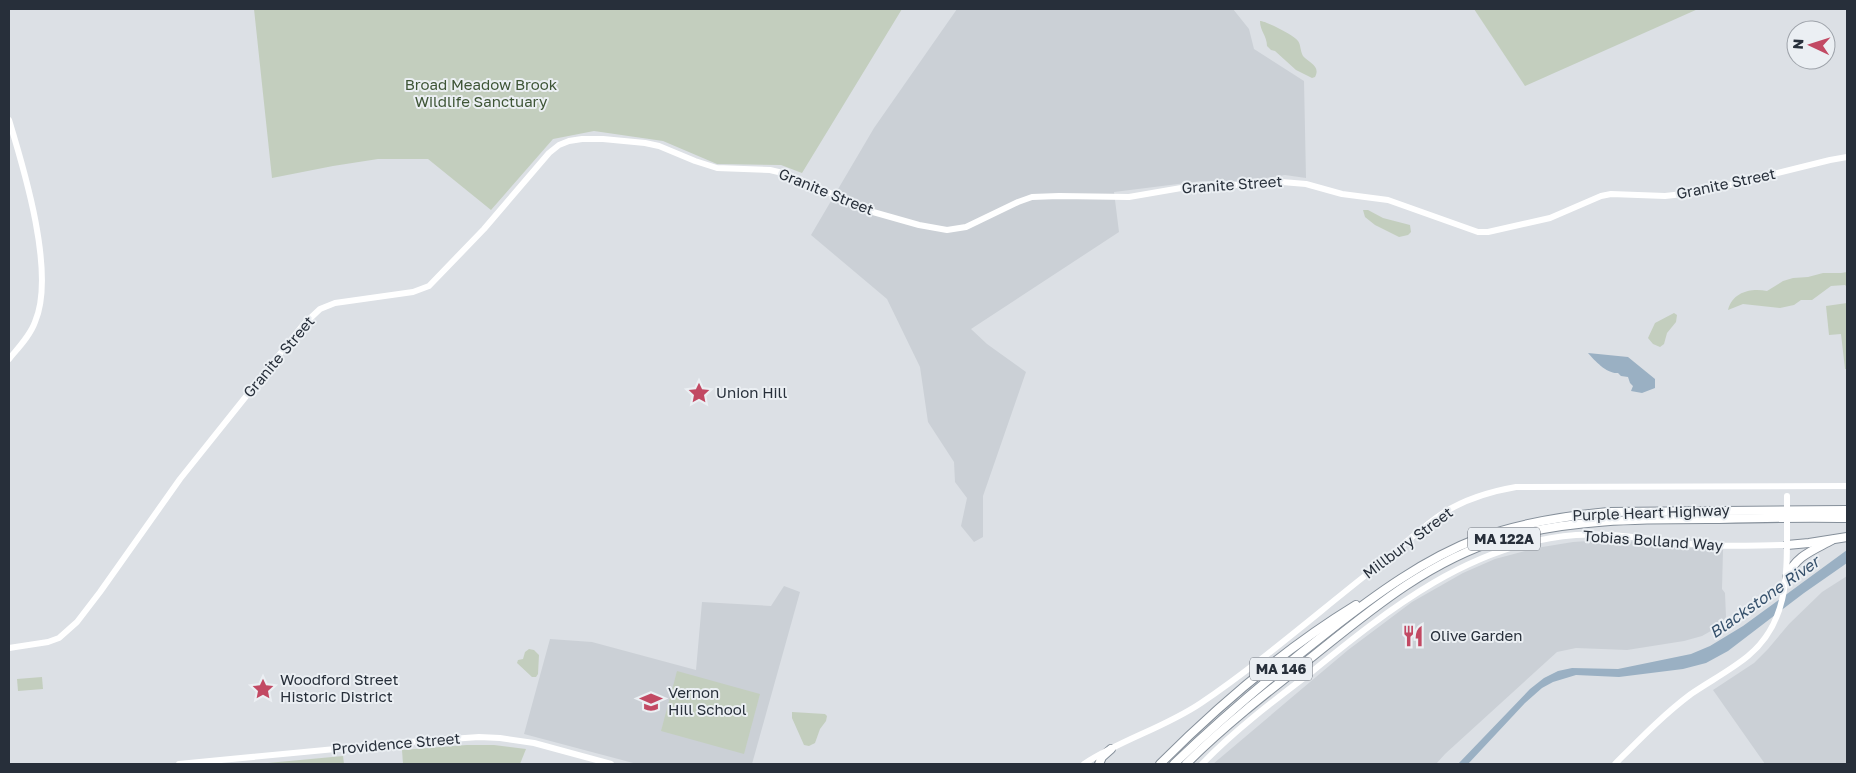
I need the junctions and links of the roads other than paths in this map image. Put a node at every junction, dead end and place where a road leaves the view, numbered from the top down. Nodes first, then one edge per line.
1 (9, 120) edge
2 (1847, 157) edge
3 (9, 359) edge
4 (1787, 486) junction
5 (1847, 486) edge
6 (1847, 510) edge
7 (1847, 518) edge
8 (1847, 536) edge
9 (1832, 540) junction
10 (1787, 544) junction
11 (1787, 577) junction
12 (1395, 583) junction
13 (9, 648) edge
14 (1221, 731) junction
15 (1111, 748) junction
16 (179, 764) edge
17 (610, 764) edge
18 (1084, 764) edge
19 (1099, 764) edge
20 (1160, 764) edge
21 (1174, 764) edge
22 (1186, 764) edge
23 (1192, 764) edge
24 (1202, 764) edge
25 (1615, 764) edge

1 - 3 street
2 - 13 street, Granite Street
4 - 5 street, Millbury Street
4 - 10 street, bridge
4 - 15 street, Millbury Street
6 - 12 highway, Purple Heart Highway / MA 122A
7 - 14 highway, Purple Heart Highway / MA 122A
8 - 9 highway
9 - 10 highway
9 - 11 highway
10 - 11 street
10 - 24 street, Tobias Bolland Way
11 - 25 street
12 - 20 highway, MA 122A
12 - 21 highway, Purple Heart Highway / MA 146
14 - 22 highway, Purple Heart Highway
14 - 23 highway, MA 122A
15 - 18 street, Millbury Street
15 - 19 highway
16 - 17 street, Providence Street

